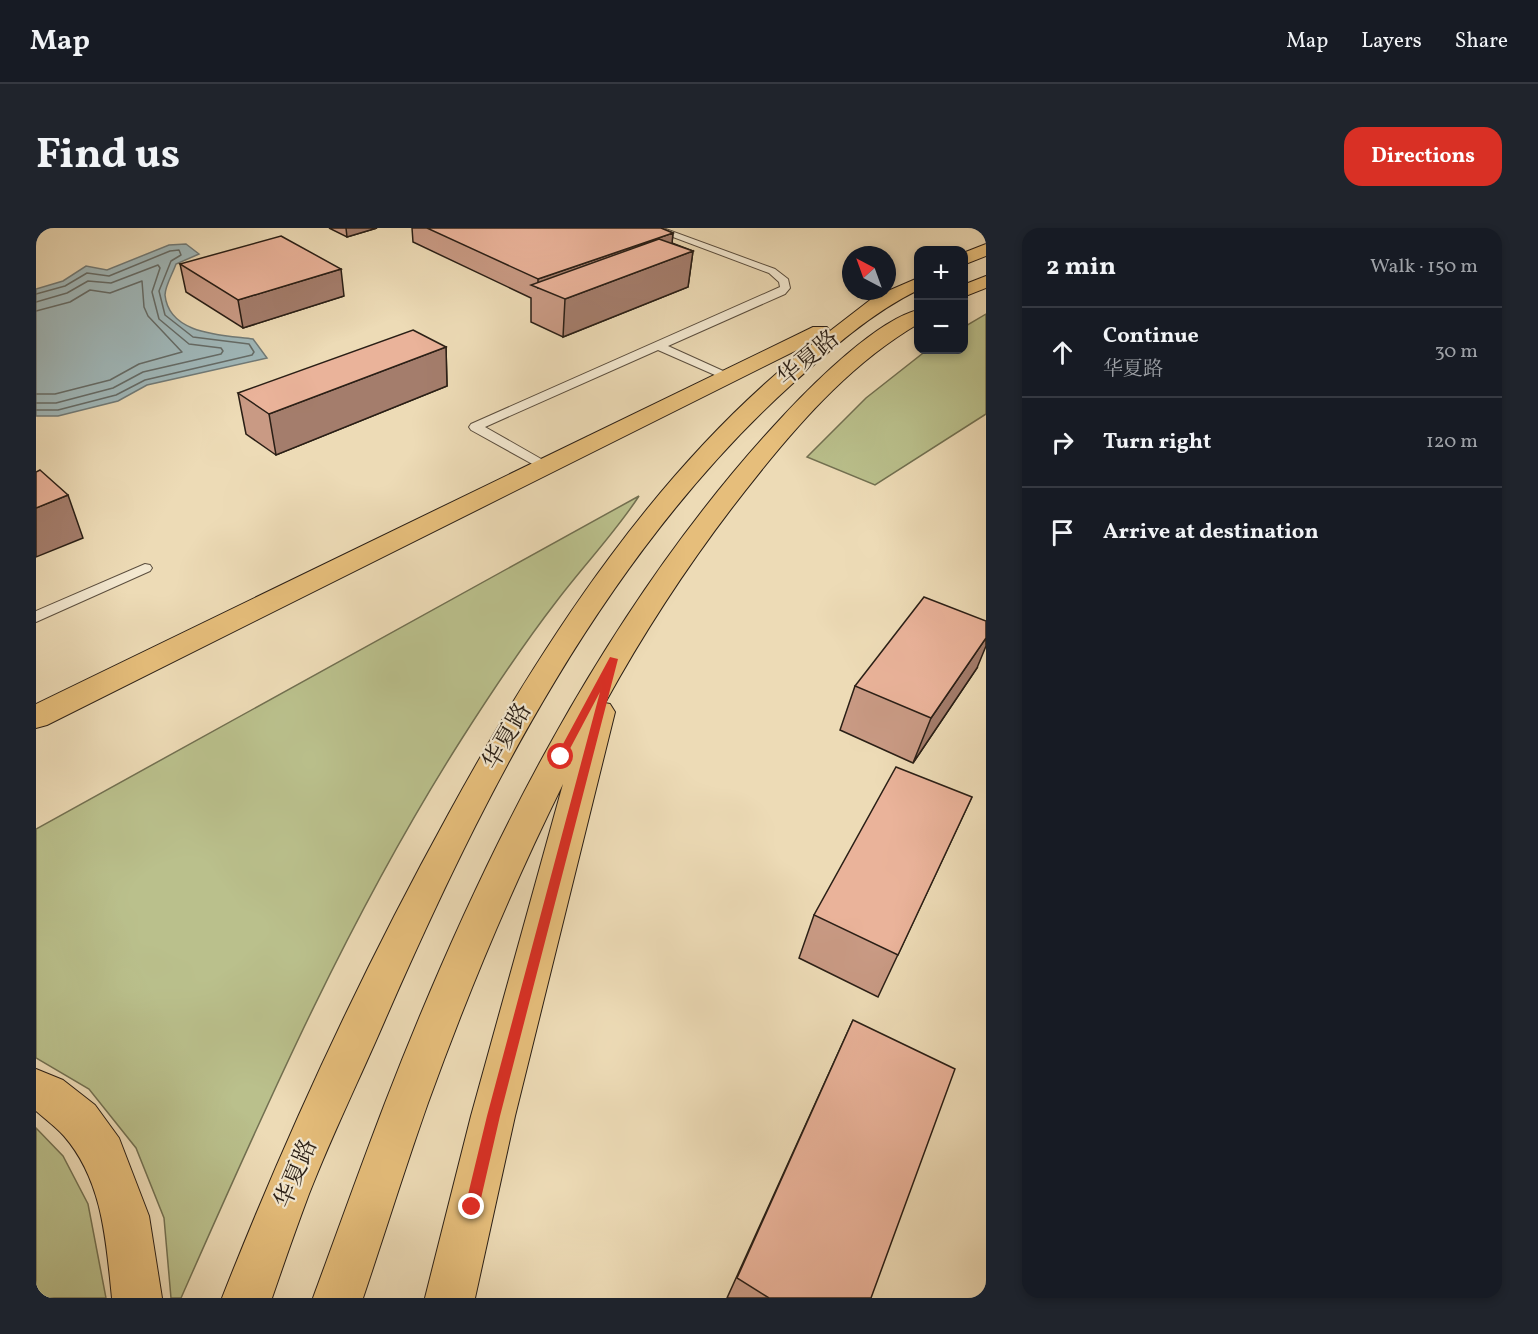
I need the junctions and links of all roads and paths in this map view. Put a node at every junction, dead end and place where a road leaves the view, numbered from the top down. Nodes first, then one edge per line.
1 (654, 228) edge
2 (986, 249) edge
3 (968, 258) edge
4 (986, 281) edge
5 (914, 285) edge
6 (968, 290) edge
7 (881, 301) junction
8 (914, 318) edge
9 (658, 346) junction
10 (728, 377) junction
11 (545, 467) junction
12 (145, 568) dead end
13 (36, 617) edge
14 (613, 659) junction
15 (36, 717) edge
16 (36, 1089) edge
17 (136, 1298) edge
18 (247, 1298) edge
19 (338, 1298) edge
20 (450, 1298) edge

1 - 9 lane
2 - 3 main road
4 - 6 main road
5 - 7 main road, 华夏路
7 - 10 main road
7 - 18 main road, 华夏路
8 - 14 main road, 华夏路
9 - 10 lane
9 - 11 lane
10 - 11 main road
11 - 15 main road
12 - 13 lane
14 - 19 main road, 华夏路
14 - 20 main road
16 - 17 main road

